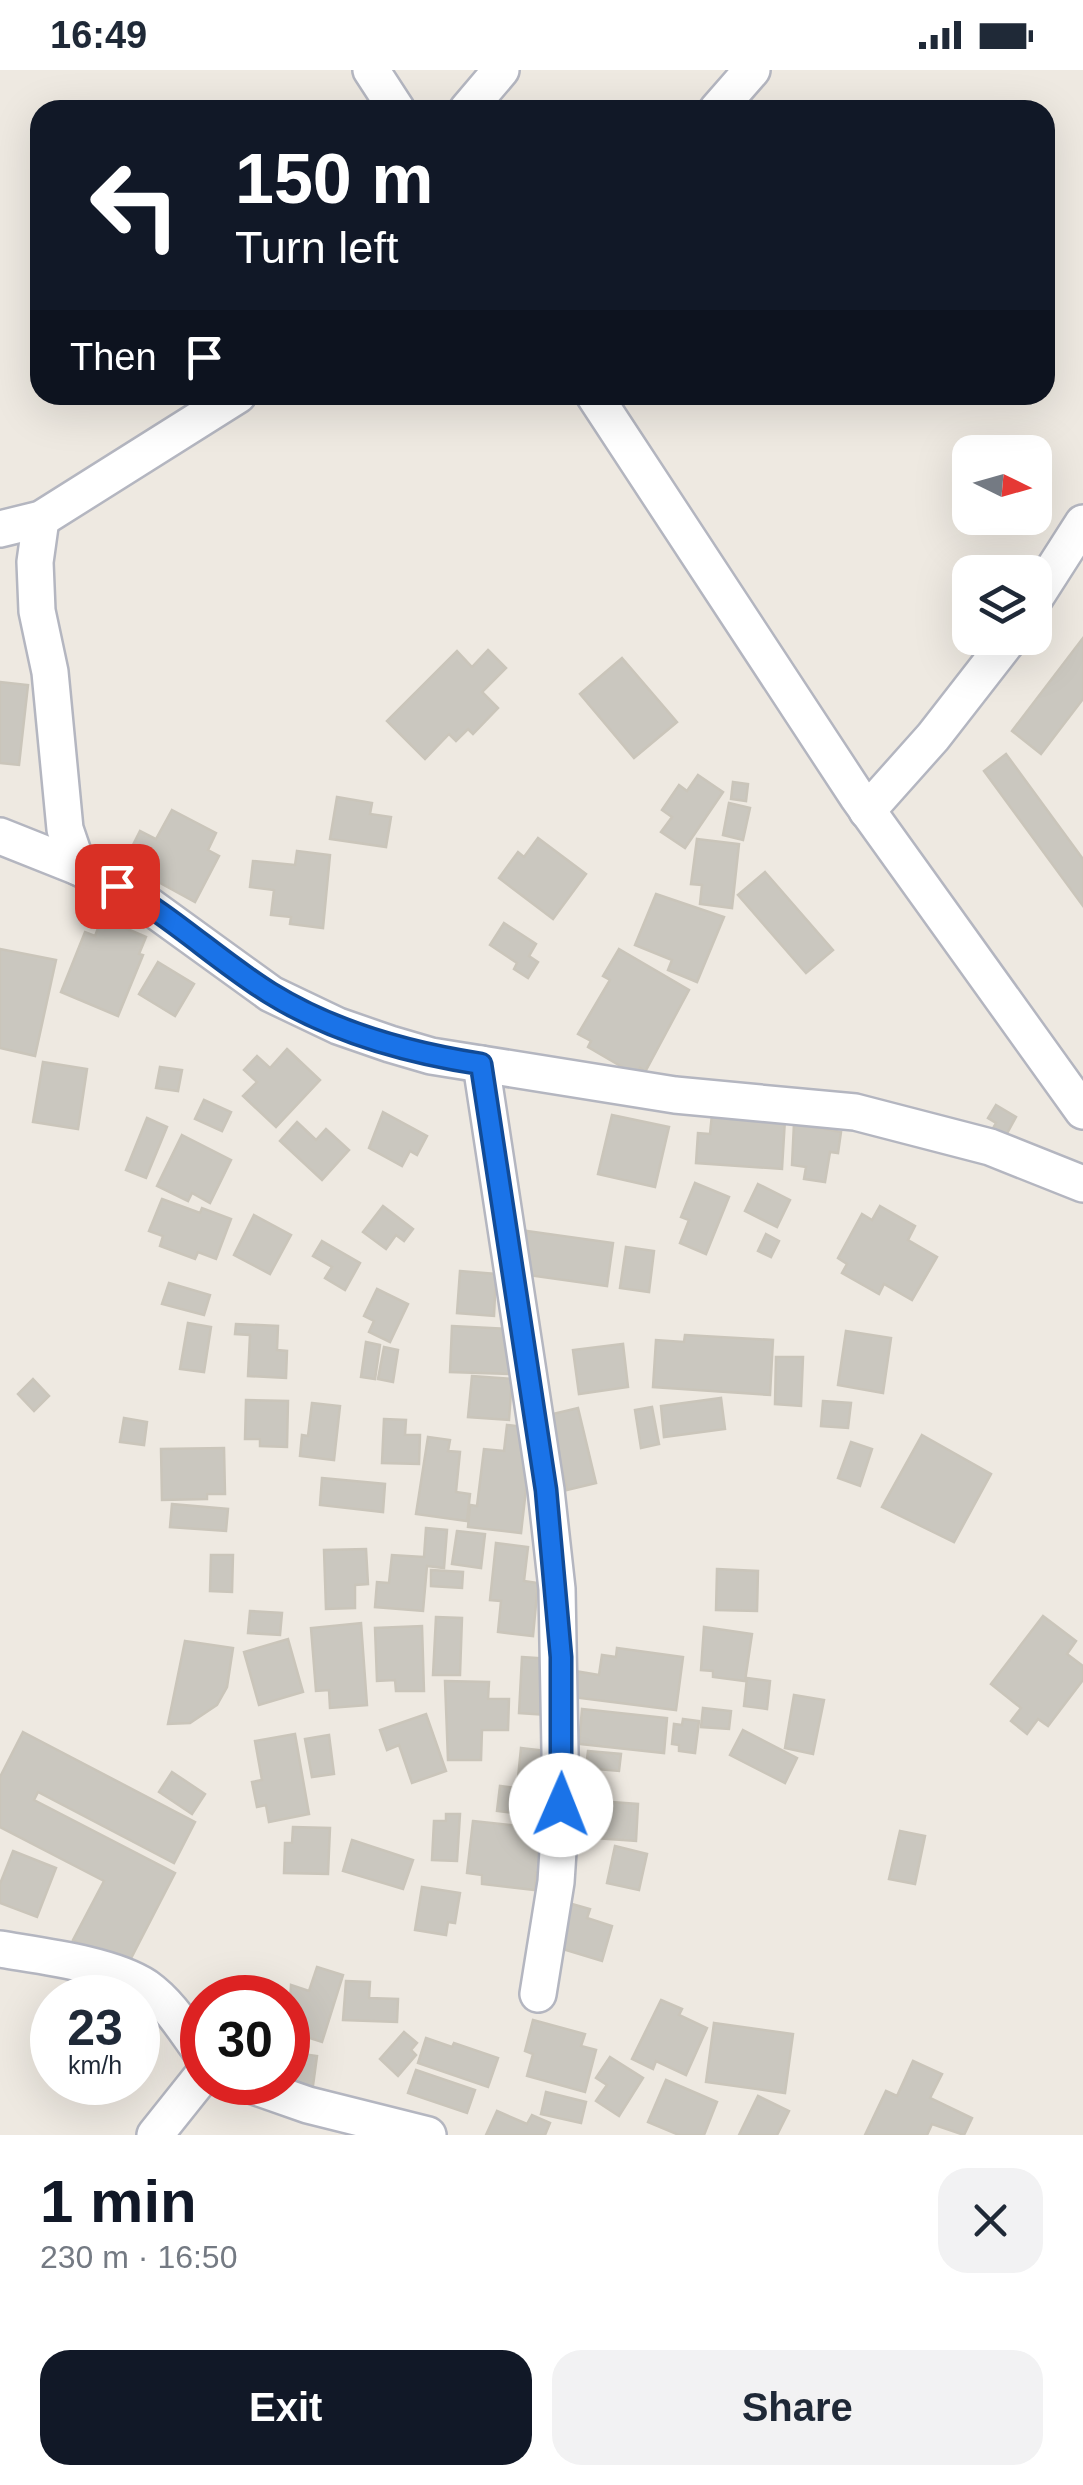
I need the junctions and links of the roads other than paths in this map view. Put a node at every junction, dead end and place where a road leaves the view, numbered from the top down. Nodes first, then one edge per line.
1 (371, 70) edge
2 (501, 70) edge
3 (752, 70) edge
4 (390, 100) edge
5 (475, 100) edge
6 (726, 100) edge
7 (222, 405) edge
8 (601, 405) edge
9 (41, 519) junction
10 (1083, 522) edge
11 (0, 529) edge
12 (1052, 571) edge
13 (997, 655) edge
14 (867, 811) junction
15 (0, 836) edge
16 (78, 867) junction
17 (481, 1064) junction
18 (1083, 1112) edge
19 (1083, 1184) edge
20 (0, 1949) edge
21 (538, 1994) dead end
22 (180, 2023) edge
23 (180, 2104) edge
24 (308, 2105) edge
25 (156, 2135) edge
26 (428, 2135) edge

1 - 4 street
2 - 5 street
3 - 6 street
7 - 9 street
8 - 14 street
9 - 11 street
9 - 16 street
10 - 12 street
13 - 14 street
14 - 18 street
15 - 16 street
16 - 17 street
17 - 19 street
17 - 21 street
20 - 22 street
23 - 25 street
24 - 26 street

